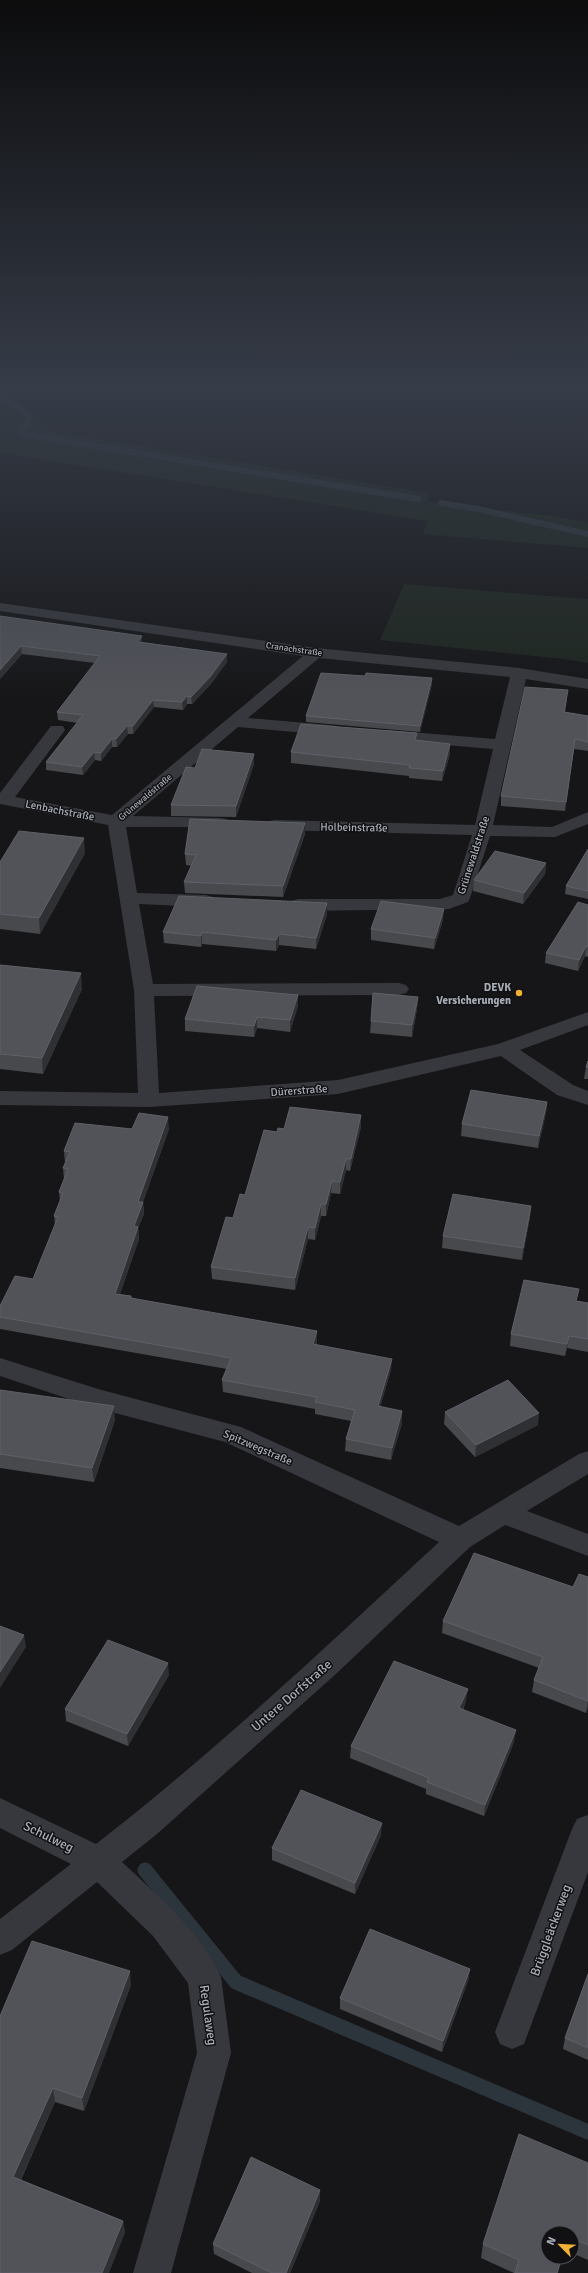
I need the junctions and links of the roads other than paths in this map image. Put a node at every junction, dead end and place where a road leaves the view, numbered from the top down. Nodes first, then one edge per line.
1 (0, 607) edge
2 (316, 653) junction
3 (519, 672) junction
4 (588, 684) edge
5 (234, 722) junction
6 (57, 730) dead end
7 (344, 732) edge
8 (367, 734) edge
9 (501, 745) junction
10 (2, 799) edge
11 (588, 817) edge
12 (116, 821) junction
13 (236, 824) edge
14 (260, 824) edge
15 (483, 830) junction
16 (129, 898) junction
17 (222, 902) edge
18 (284, 905) edge
19 (399, 989) dead end
20 (144, 990) junction
21 (588, 1018) edge
22 (504, 1049) junction
23 (0, 1098) edge
24 (588, 1098) edge
25 (149, 1100) junction
26 (0, 1367) edge
27 (588, 1461) edge
28 (504, 1514) junction
29 (460, 1539) junction
30 (588, 1545) edge
31 (0, 1812) edge
32 (588, 1829) edge
33 (98, 1861) junction
34 (0, 1939) edge
35 (512, 2032) dead end
36 (152, 2273) edge

1 - 2 street, Cranachstraße
2 - 3 street, Cranachstraße
2 - 5 street, Grünewaldstraße
3 - 4 street, Cranachstraße
3 - 9 street, Grünewaldstraße
5 - 7 street
5 - 12 street, Grünewaldstraße
6 - 10 street, Lenbachstraße
8 - 9 street
9 - 15 street, Grünewaldstraße
10 - 12 street, Lenbachstraße
11 - 15 street, Holbeinstraße
12 - 13 street
12 - 16 street, Grünewaldstraße
14 - 15 street, Holbeinstraße
15 - 18 street, Grünewaldstraße
16 - 17 street
16 - 20 street, Grünewaldstraße
19 - 20 street
20 - 25 street, Grünewaldstraße
21 - 22 street, Dürerstraße
22 - 24 street
22 - 25 street, Dürerstraße
23 - 25 street, Dürerstraße
26 - 29 street, Spitzwegstraße
27 - 28 street, Untere Dorfstraße
28 - 29 street, Untere Dorfstraße
28 - 30 street
29 - 33 street, Untere Dorfstraße
31 - 33 street, Schulweg
32 - 35 street, Brüggleäckerweg
33 - 34 street, Untere Dorfstraße
33 - 36 street, Regulaweg

